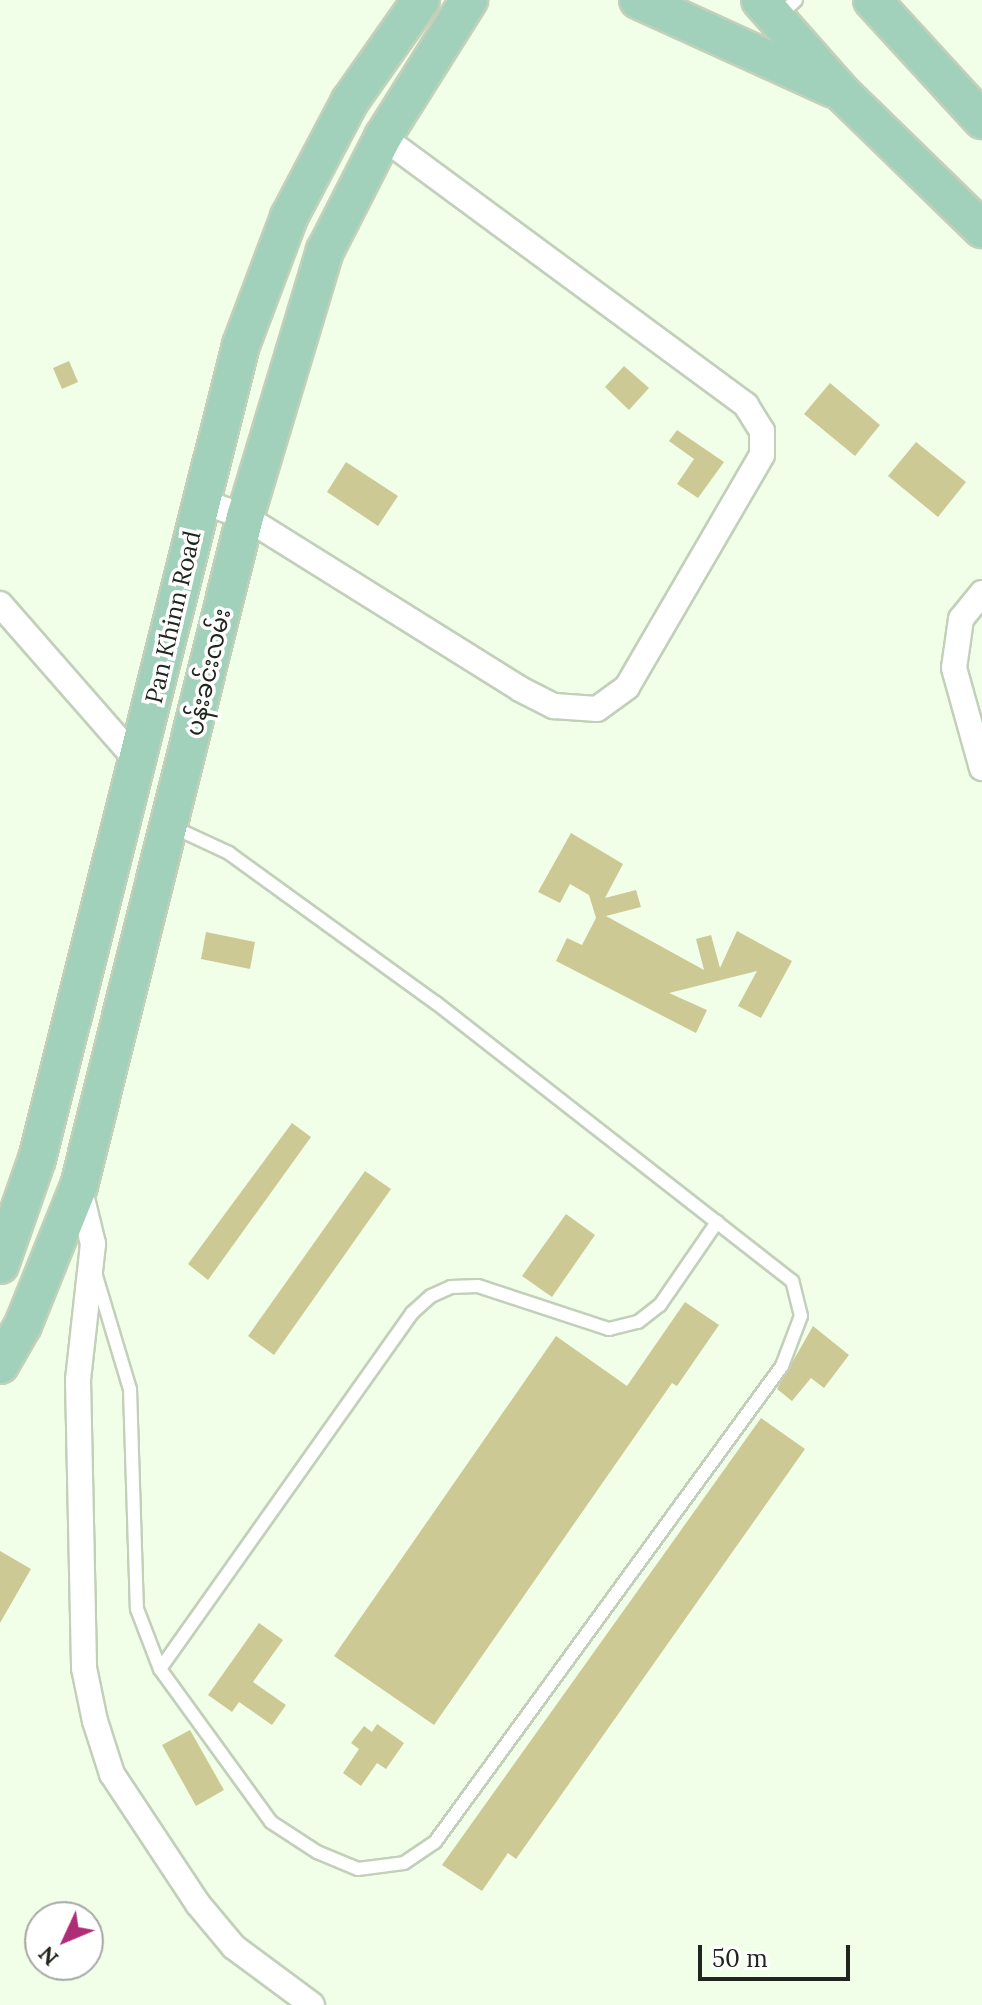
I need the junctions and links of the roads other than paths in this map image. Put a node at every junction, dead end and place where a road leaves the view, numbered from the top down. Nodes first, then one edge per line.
1 (421, 0) edge
2 (498, 0) edge
3 (638, 0) edge
4 (872, 0) edge
5 (777, 6) edge
6 (463, 9) edge
7 (841, 92) junction
8 (982, 120) edge
9 (383, 137) junction
10 (982, 229) edge
11 (199, 500) junction
12 (245, 517) junction
13 (982, 593) edge
14 (0, 604) edge
15 (139, 763) junction
16 (982, 768) edge
17 (172, 827) junction
18 (79, 1186) junction
19 (717, 1222) junction
20 (2, 1257) edge
21 (49, 1260) junction
22 (93, 1266) junction
23 (0, 1365) edge
24 (160, 1669) junction
25 (312, 2005) edge

1 - 11 main road, Pan Khinn Road
2 - 6 main road
3 - 7 main road
4 - 8 main road
5 - 7 main road
6 - 9 main road, ပန်းခင်းလမ်း
7 - 10 main road
9 - 12 main road, ပန်းခင်းလမ်း
9 - 12 street
11 - 12 street
11 - 15 main road, Pan Khinn Road
12 - 17 main road, ပန်းခင်းလမ်း
13 - 16 street
14 - 15 street
15 - 20 main road, Pan Khinn Road
17 - 18 main road, ပန်းခင်းလမ်း
17 - 19 lane
18 - 21 main road, ပန်းခင်းလမ်း
18 - 22 street
19 - 24 lane
19 - 24 lane
20 - 21 street
21 - 23 main road, ပန်းခင်းလမ်း
22 - 24 lane
22 - 25 street

